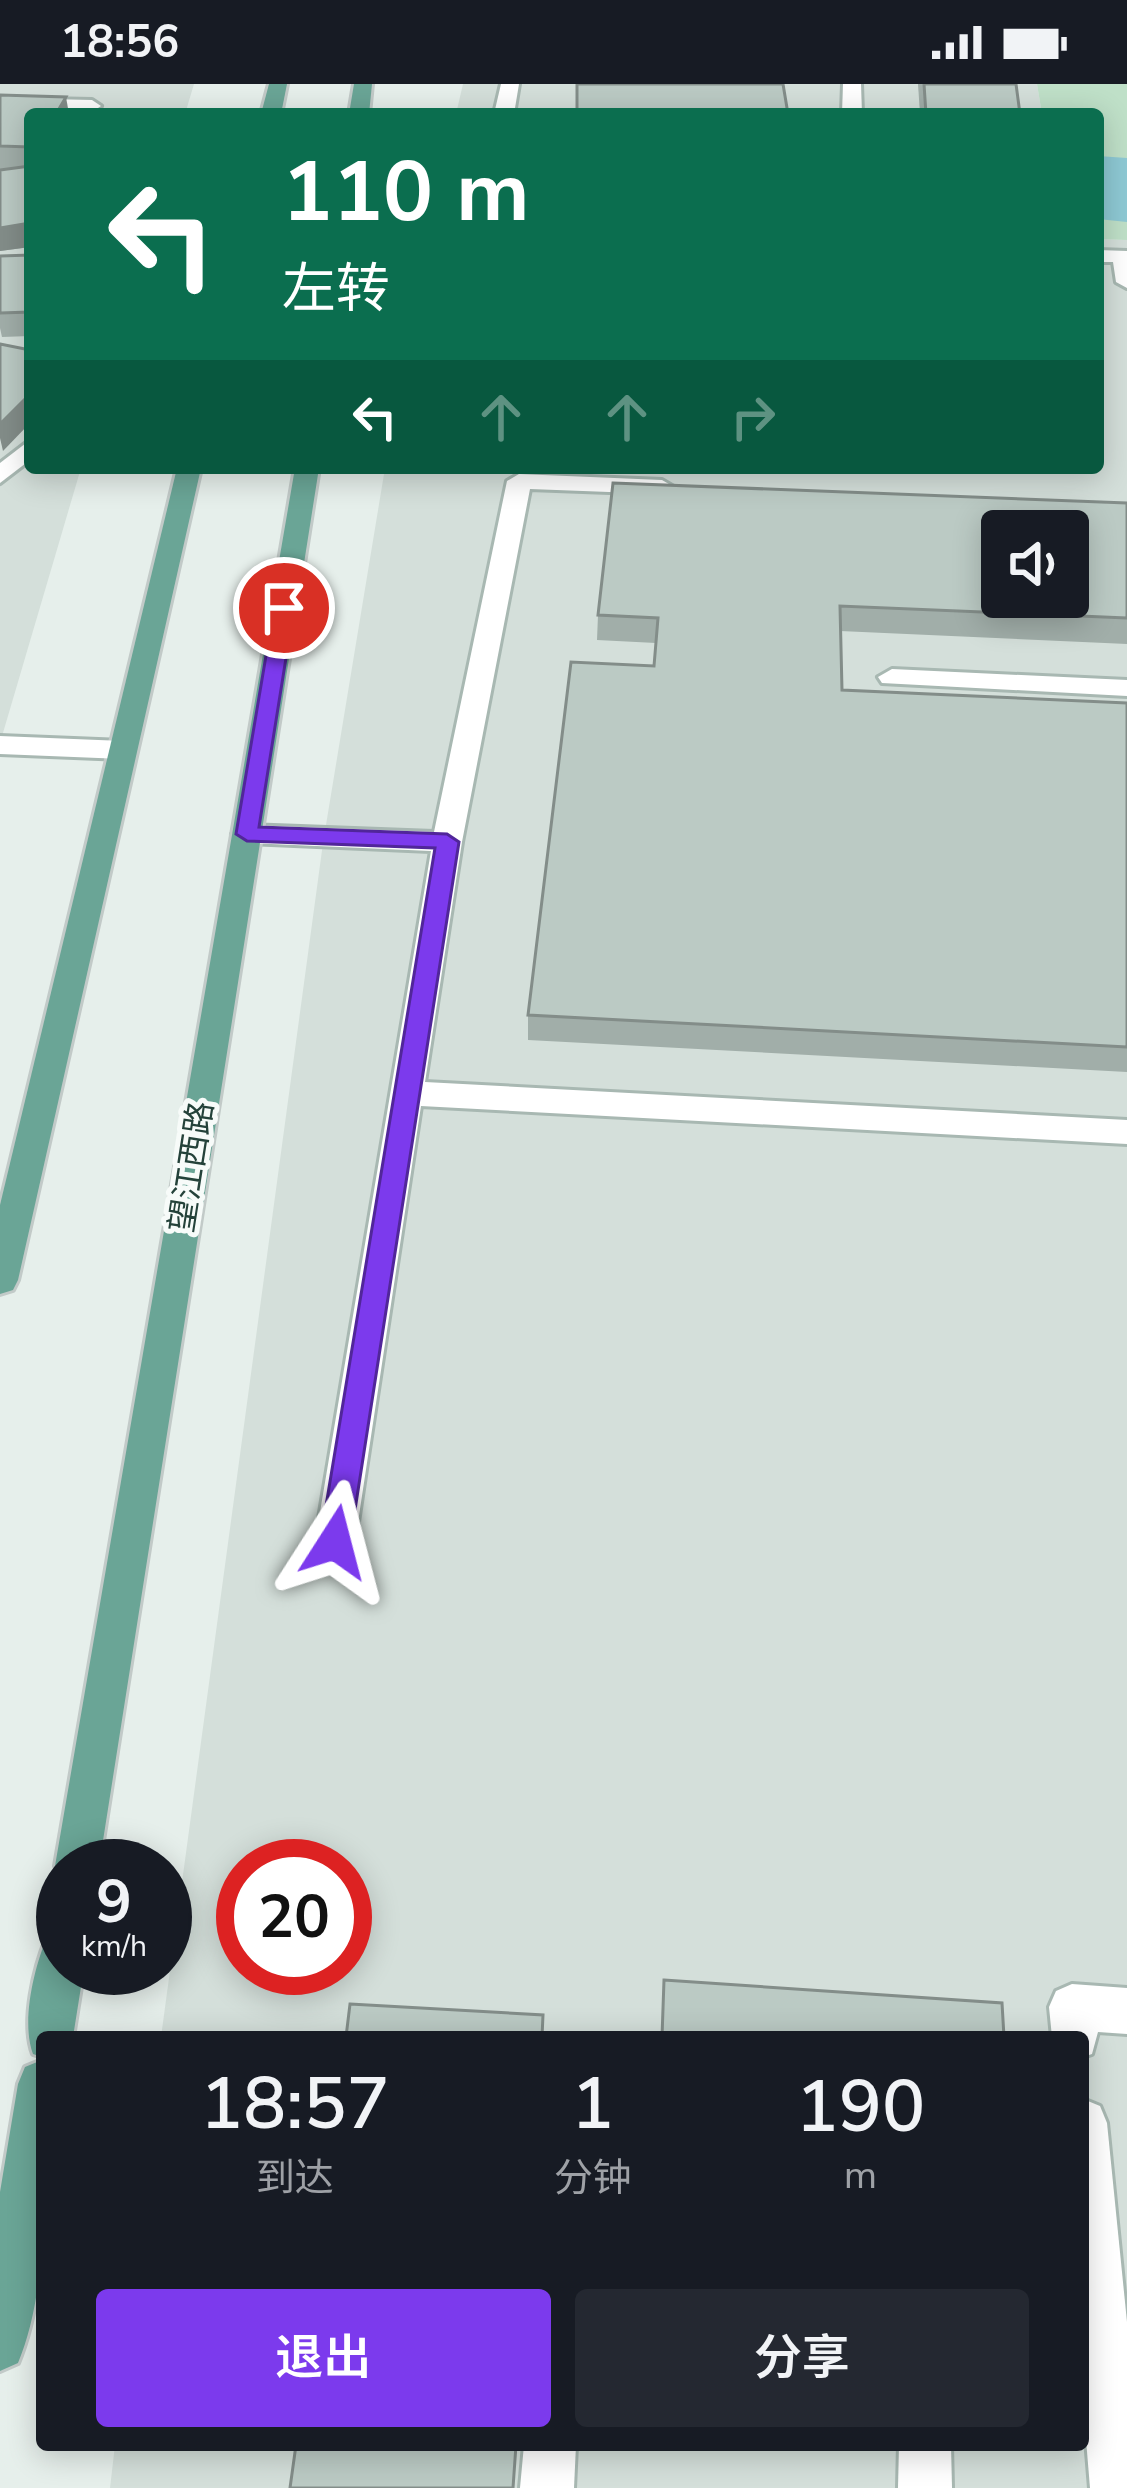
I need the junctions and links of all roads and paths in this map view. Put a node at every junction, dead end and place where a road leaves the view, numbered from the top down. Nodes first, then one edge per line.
1 (0, 104) edge
2 (61, 108) edge
3 (1104, 256) edge
4 (1127, 282) edge
5 (24, 453) edge
6 (188, 474) edge
7 (306, 474) edge
8 (0, 476) edge
9 (682, 487) edge
10 (892, 677) dead end
11 (1127, 688) edge
12 (0, 745) edge
13 (123, 750) junction
14 (247, 834) junction
15 (447, 842) junction
16 (406, 1093) junction
17 (1127, 1132) edge
18 (0, 1280) edge
19 (335, 1542) dead end
20 (81, 1839) edge
21 (56, 1995) edge
22 (1127, 2011) edge
23 (51, 2031) edge
24 (1074, 2031) edge
25 (36, 2121) edge
26 (1089, 2255) edge
27 (0, 2345) edge
28 (1096, 2408) edge
29 (550, 2451) edge
30 (925, 2451) edge
31 (547, 2488) edge
32 (925, 2488) edge
33 (1117, 2488) edge

1 - 2 street
3 - 4 street
5 - 8 street
6 - 13 main road
7 - 14 main road, 望江西路
9 - 15 street
10 - 11 street
12 - 13 street
13 - 18 main road
14 - 15 street
14 - 20 main road, 望江西路
15 - 16 street
16 - 17 street
16 - 19 street
21 - 23 main road
22 - 24 street
25 - 27 main road
26 - 28 street
28 - 33 street
29 - 31 street
30 - 32 street

